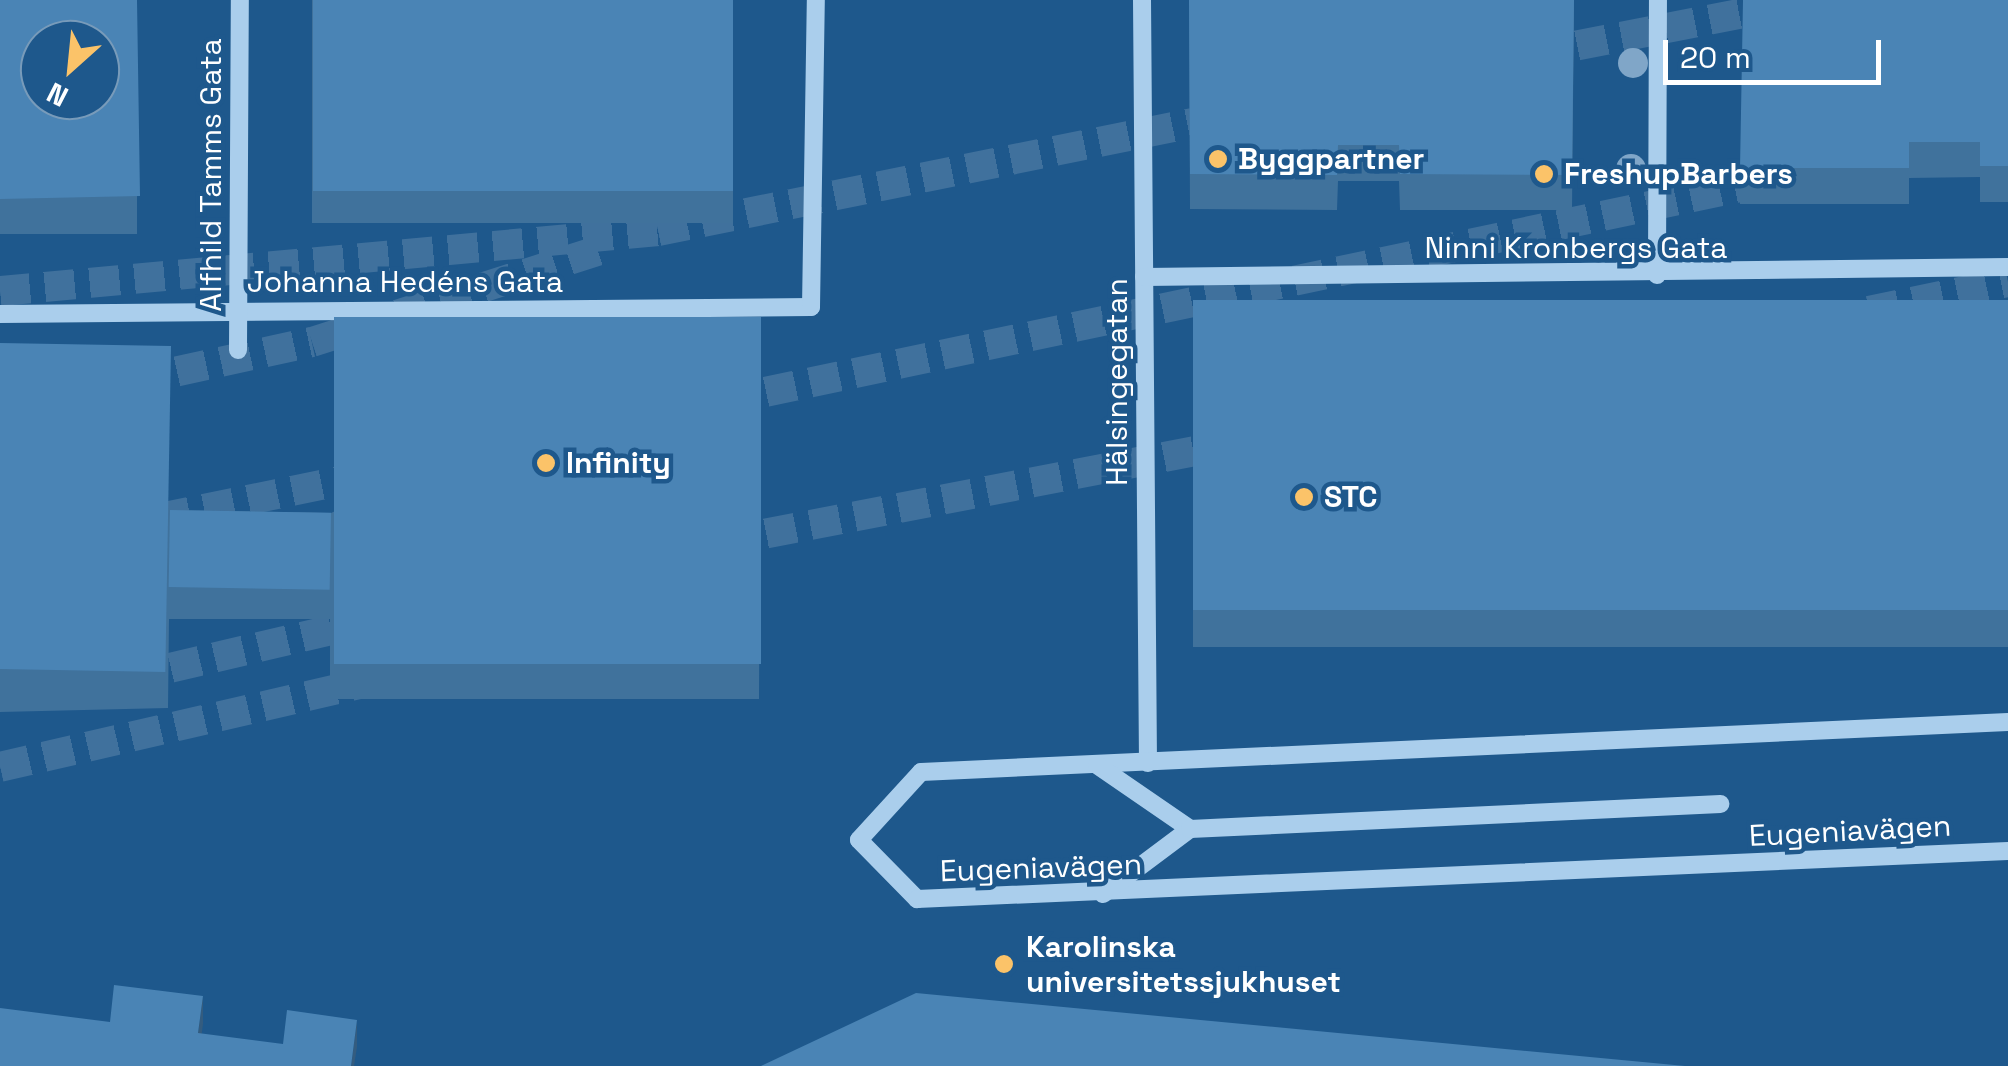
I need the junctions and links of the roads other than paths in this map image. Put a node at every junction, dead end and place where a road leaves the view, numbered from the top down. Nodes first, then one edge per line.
1 (240, 0) edge
2 (816, 0) edge
3 (1142, 0) edge
4 (1658, 0) edge
5 (2008, 266) edge
6 (1657, 275) junction
7 (1144, 277) junction
8 (238, 310) junction
9 (0, 314) edge
10 (238, 350) dead end
11 (2008, 722) edge
12 (1148, 763) junction
13 (1097, 765) junction
14 (1720, 804) dead end
15 (1190, 828) junction
16 (2008, 851) edge
17 (1102, 894) junction

1 - 8 street, Alfhild Tamms Gata
2 - 8 street, Johanna Hedéns Gata
3 - 7 street, Hälsingegatan
4 - 6 street
5 - 6 street, Ninni Kronbergs Gata
6 - 7 street, Ninni Kronbergs Gata
7 - 12 street, Hälsingegatan
8 - 9 street, Johanna Hedéns Gata
8 - 10 street, Alfhild Tamms Gata
11 - 12 street, Eugeniavägen
12 - 13 street, Eugeniavägen
13 - 15 street
13 - 17 street, Eugeniavägen
14 - 15 street
15 - 17 street
16 - 17 street, Eugeniavägen

